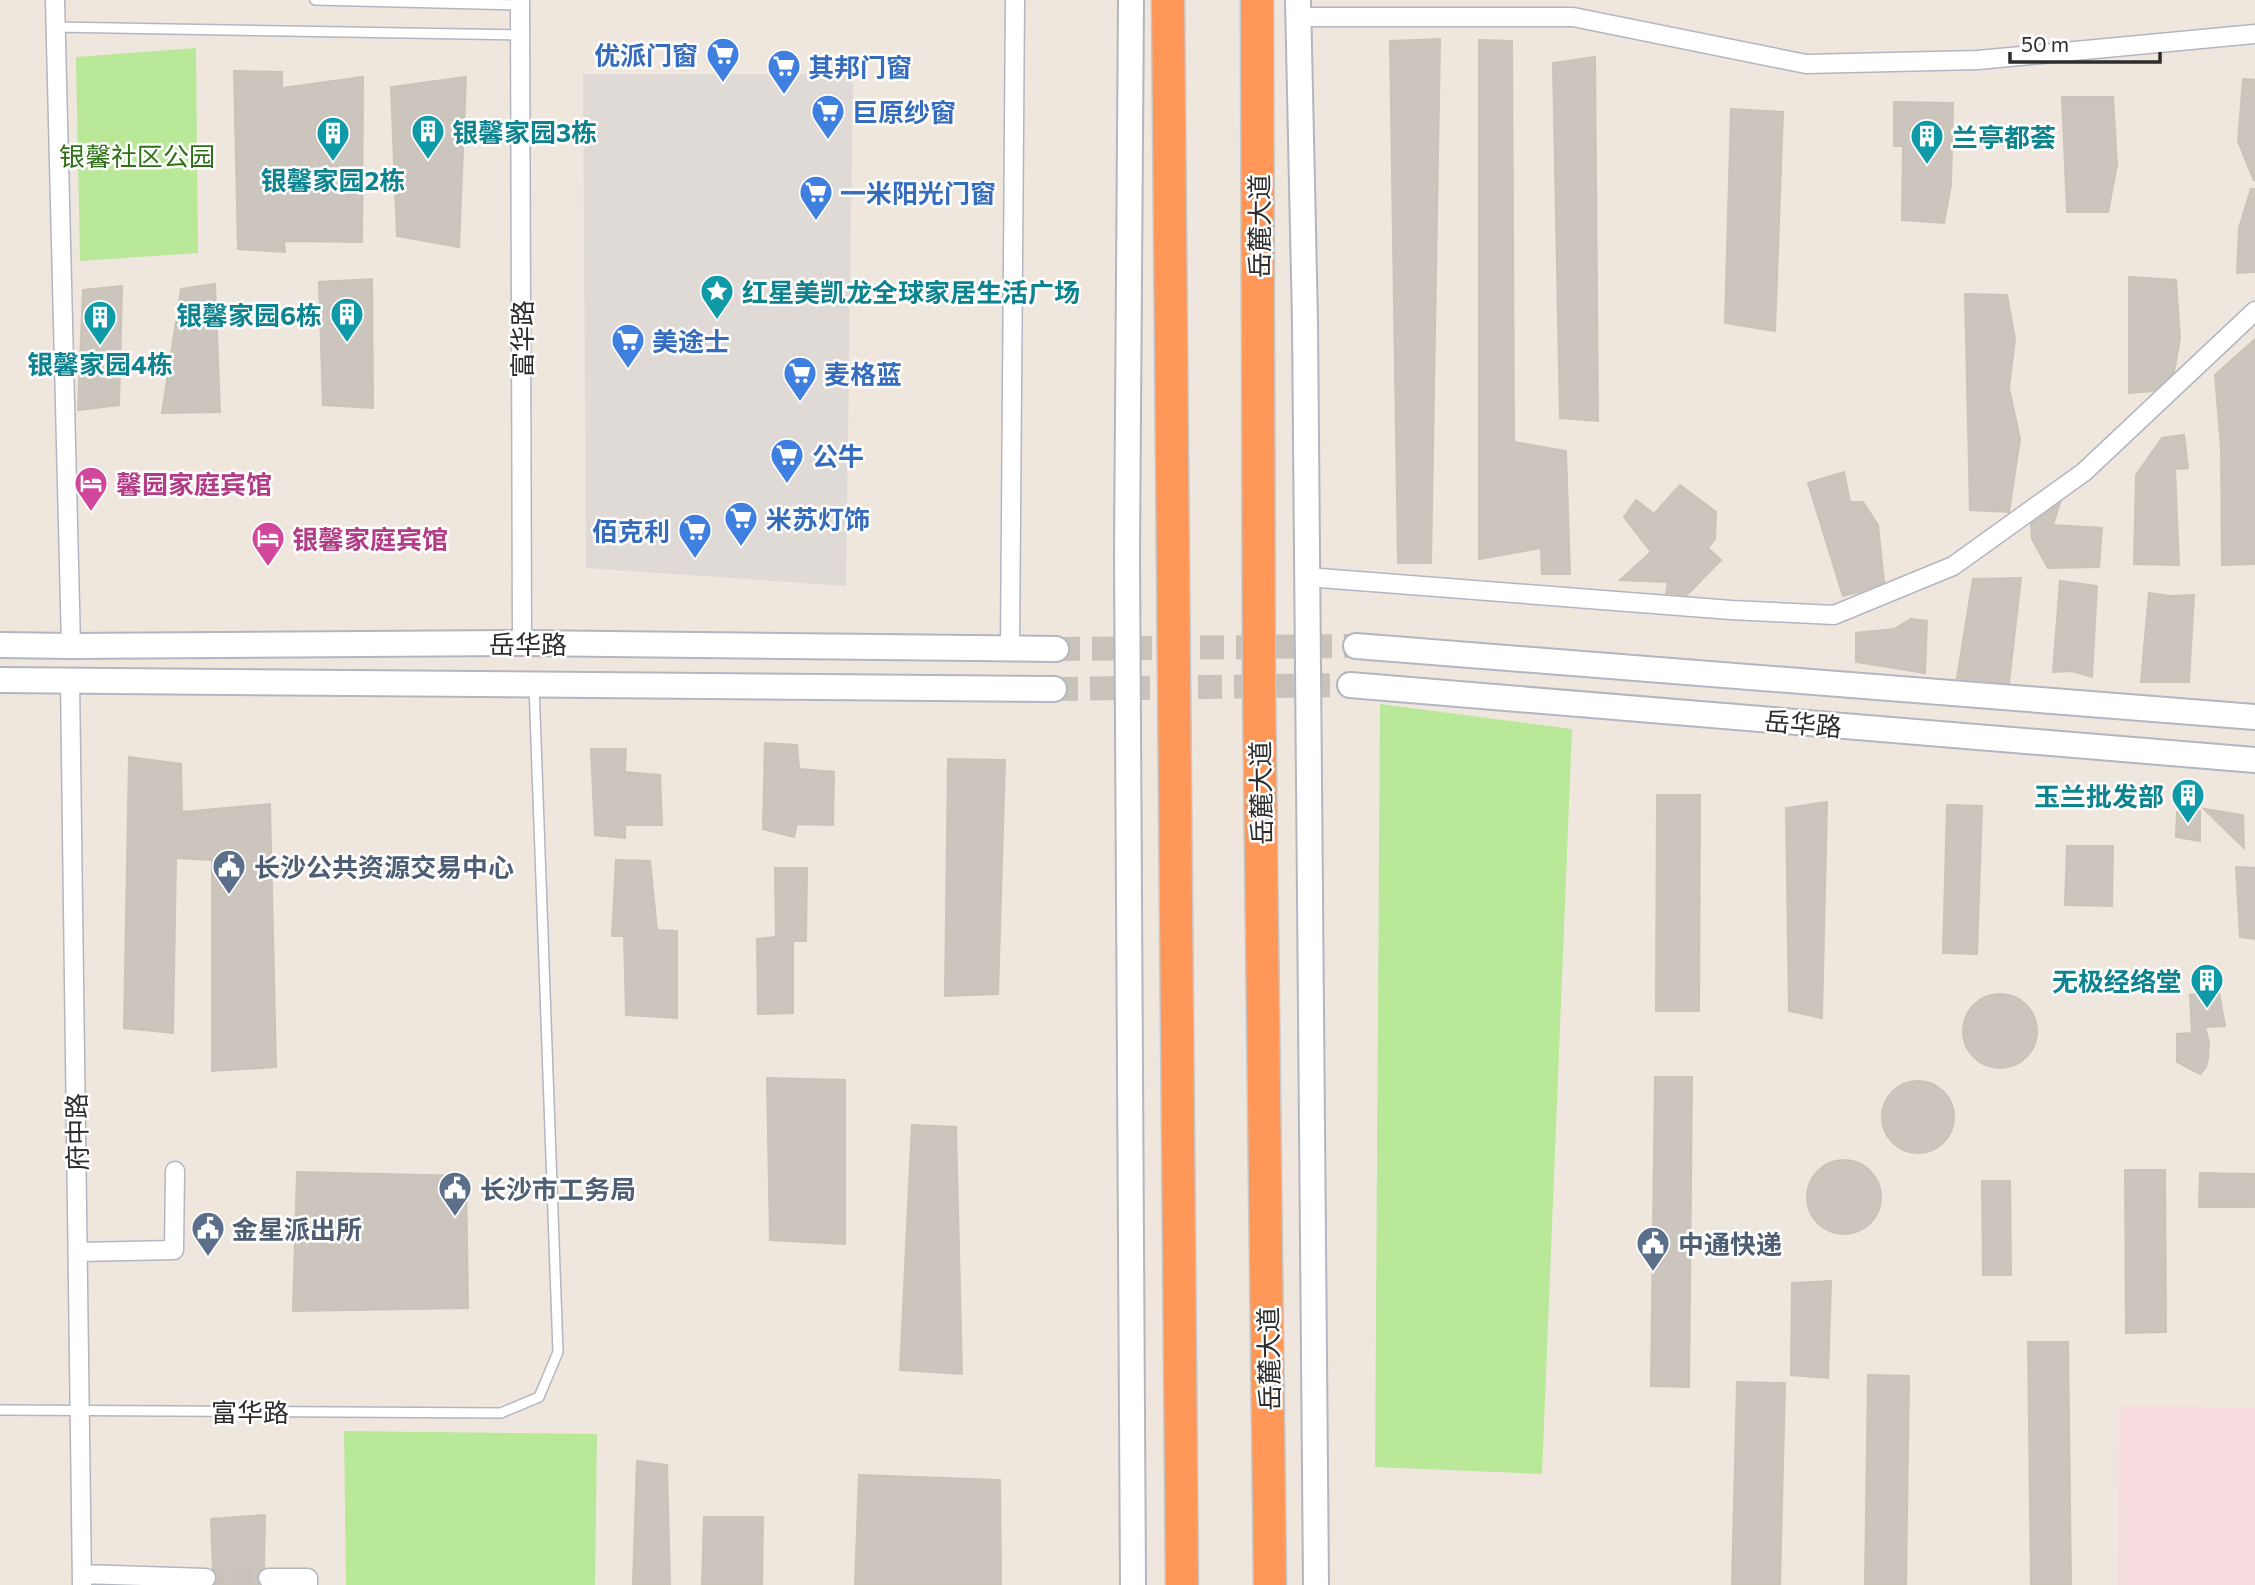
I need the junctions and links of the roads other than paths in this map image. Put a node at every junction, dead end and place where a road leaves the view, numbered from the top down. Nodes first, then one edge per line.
1 (55, 0) edge
2 (315, 0) edge
3 (1015, 0) edge
4 (1131, 0) edge
5 (1168, 0) edge
6 (1257, 0) edge
7 (520, 3) edge
8 (1298, 8) edge
9 (55, 27) junction
10 (2255, 34) edge
11 (520, 35) junction
12 (2255, 311) edge
13 (1307, 577) junction
14 (522, 643) junction
15 (0, 645) edge
16 (71, 646) junction
17 (1356, 646) tunnel mouth
18 (1010, 647) junction
19 (1056, 649) tunnel mouth
20 (0, 680) edge
21 (70, 680) junction
22 (534, 683) junction
23 (1350, 685) tunnel mouth
24 (1054, 689) tunnel mouth
25 (2255, 717) edge
26 (2255, 760) edge
27 (175, 1171) dead end
28 (78, 1252) junction
29 (0, 1410) edge
30 (80, 1410) junction
31 (206, 1578) dead end
32 (268, 1578) dead end
33 (82, 1580) edge
34 (308, 1585) edge
35 (1132, 1585) edge
36 (1182, 1585) edge
37 (1270, 1585) edge
38 (1316, 1585) edge

1 - 9 street
2 - 7 lane
3 - 18 street
4 - 35 street
5 - 36 highway
6 - 37 highway, 岳麓大道
7 - 11 street, 富华路
8 - 10 street
8 - 13 street
9 - 11 lane
9 - 16 street
11 - 14 street, 富华路
12 - 13 street
13 - 38 street
14 - 16 street, 岳华路
14 - 18 street, 岳华路
15 - 16 street, 岳华路
17 - 25 street, 岳华路
18 - 19 street, 岳华路
20 - 21 street, 岳华路
21 - 22 street, 岳华路
21 - 28 street, 府中路
22 - 24 street, 岳华路
22 - 30 lane, 富华路
23 - 26 street, 岳华路
27 - 28 street
28 - 30 street, 府中路
29 - 30 lane, 富华路
30 - 33 street, 府中路
31 - 33 street
32 - 34 street

